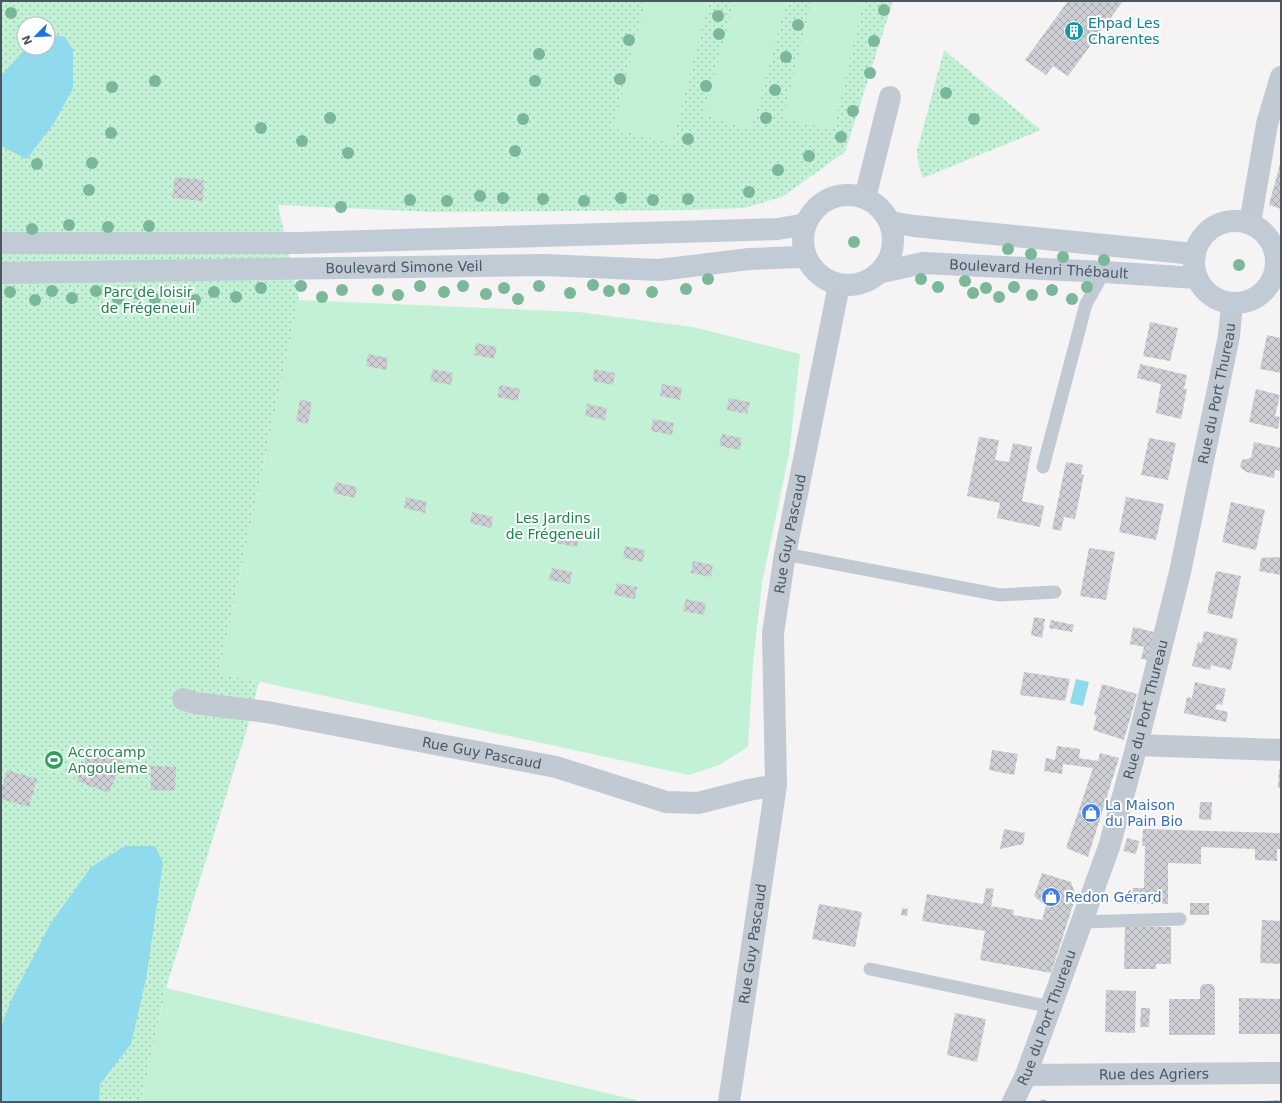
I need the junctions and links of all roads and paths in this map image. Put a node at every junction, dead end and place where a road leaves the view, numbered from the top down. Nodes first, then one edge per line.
1 (1281, 77) edge
2 (890, 97) dead end
3 (865, 198) junction
4 (890, 222) junction
5 (1250, 223) junction
6 (806, 224) junction
7 (1, 243) edge
8 (1194, 254) junction
9 (1278, 254) edge
10 (807, 259) junction
11 (882, 272) junction
12 (1104, 272) junction
13 (1, 273) edge
14 (1197, 278) junction
15 (839, 285) junction
16 (1273, 290) edge
17 (1232, 303) junction
18 (1043, 467) dead end
19 (785, 554) junction
20 (1055, 592) dead end
21 (183, 699) dead end
22 (1137, 745) junction
23 (1281, 750) edge
24 (776, 785) junction
25 (1180, 919) dead end
26 (1082, 922) junction
27 (870, 970) dead end
28 (1051, 1007) junction
29 (1281, 1073) edge
30 (1026, 1074) junction
31 (729, 1102) edge
32 (1013, 1102) edge

1 - 5 street
2 - 3 street
3 - 4 main road
3 - 6 main road
4 - 8 main road, Boulevard Henri Thébault
4 - 11 main road
5 - 8 main road
5 - 9 main road
6 - 7 main road, Boulevard Simone Veil
6 - 10 main road
8 - 14 main road
9 - 16 main road
10 - 13 main road, Boulevard Simone Veil
10 - 15 main road
11 - 12 main road, Boulevard Henri Thébault
11 - 15 main road
12 - 14 main road, Boulevard Henri Thébault
12 - 18 lane
14 - 17 main road
15 - 19 street, Rue Guy Pascaud
16 - 17 main road
17 - 22 street, Rue du Port Thureau
19 - 20 lane
19 - 24 street, Rue Guy Pascaud
21 - 24 street, Rue Guy Pascaud
22 - 23 street
22 - 26 street, Rue du Port Thureau
24 - 31 street, Rue Guy Pascaud
25 - 26 lane
26 - 28 street, Rue du Port Thureau
27 - 28 lane
28 - 30 street, Rue du Port Thureau
29 - 30 street, Rue des Agriers
30 - 32 street, Rue du Port Thureau

